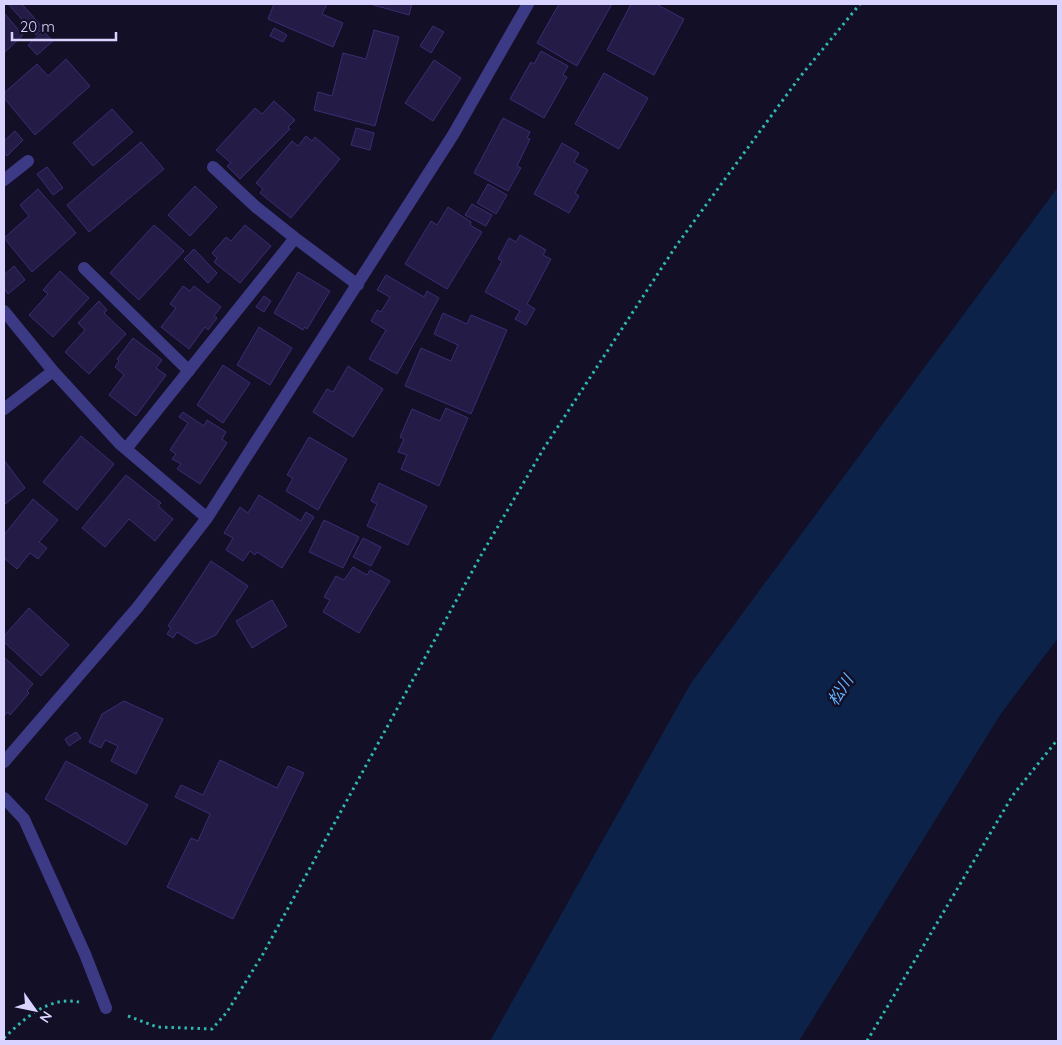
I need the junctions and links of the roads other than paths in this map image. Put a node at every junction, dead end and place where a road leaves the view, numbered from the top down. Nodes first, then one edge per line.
1 (528, 4) edge
2 (28, 161) dead end
3 (213, 167) dead end
4 (4, 180) edge
5 (295, 238) junction
6 (84, 268) dead end
7 (358, 285) junction
8 (4, 312) edge
9 (53, 371) junction
10 (190, 371) junction
11 (4, 409) edge
12 (126, 449) junction
13 (207, 518) junction
14 (4, 762) edge
15 (4, 798) edge
16 (106, 1008) road end

1 - 7 street
2 - 4 street
3 - 5 street
5 - 7 street
5 - 10 street
6 - 10 street
7 - 13 street
8 - 9 street
9 - 11 street
9 - 12 street
10 - 12 street
12 - 13 street
13 - 14 street
15 - 16 street

